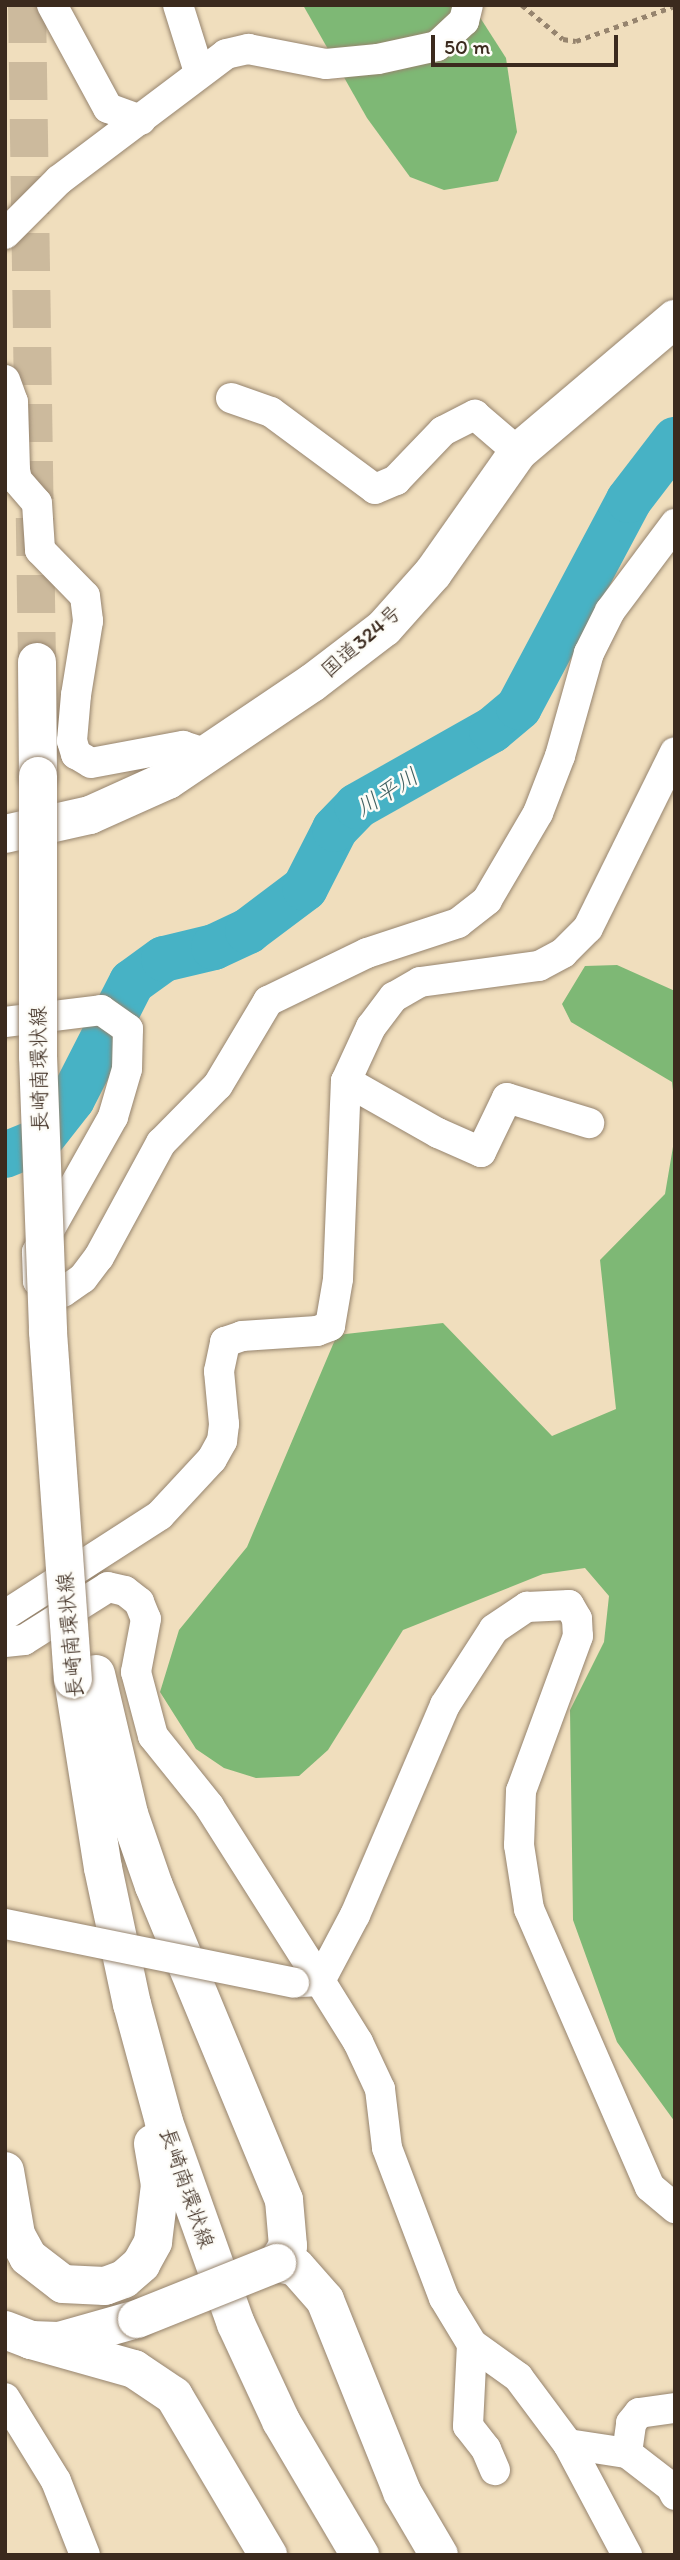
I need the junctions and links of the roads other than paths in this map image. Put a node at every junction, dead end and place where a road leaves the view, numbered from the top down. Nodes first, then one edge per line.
1 (52, 5) edge
2 (178, 5) edge
3 (468, 5) edge
4 (199, 72) junction
5 (141, 120) junction
6 (5, 234) edge
7 (675, 319) edge
8 (5, 380) edge
9 (231, 398) dead end
10 (518, 452) junction
11 (675, 524) edge
12 (37, 663) tunnel mouth
13 (675, 752) edge
14 (208, 754) junction
15 (5, 834) edge
16 (5, 1021) edge
17 (346, 1081) junction
18 (589, 1123) dead end
19 (5, 1615) edge
20 (5, 1642) edge
21 (85, 1676) junction
22 (78, 1724) junction
23 (5, 1924) edge
24 (307, 1982) junction
25 (5, 2171) edge
26 (675, 2208) edge
27 (277, 2263) junction
28 (18, 2335) edge
29 (472, 2344) junction
30 (5, 2398) edge
31 (675, 2408) edge
32 (568, 2444) junction
33 (627, 2453) junction
34 (495, 2470) dead end
35 (675, 2495) edge
36 (85, 2555) edge
37 (268, 2555) edge
38 (360, 2555) edge
39 (439, 2555) edge
40 (627, 2555) edge

1 - 5 street
2 - 4 street
3 - 4 street
4 - 5 street
5 - 6 street
7 - 10 highway, 国道324号
8 - 14 street
9 - 10 street
10 - 14 highway, 国道324号
11 - 16 street
12 - 21 highway, 長崎南環状線, bridge
13 - 17 street
14 - 15 highway, 国道324号
17 - 18 street
17 - 19 street
20 - 24 street
21 - 22 highway, 長崎南環状線
21 - 27 highway
22 - 25 highway
22 - 38 highway, 長崎南環状線
23 - 24 street, bridge
24 - 26 street
24 - 29 street
27 - 28 highway, bridge
27 - 39 highway
28 - 37 highway
29 - 32 street
29 - 34 street
30 - 36 street
31 - 33 street
32 - 33 street
32 - 40 street
33 - 35 street

